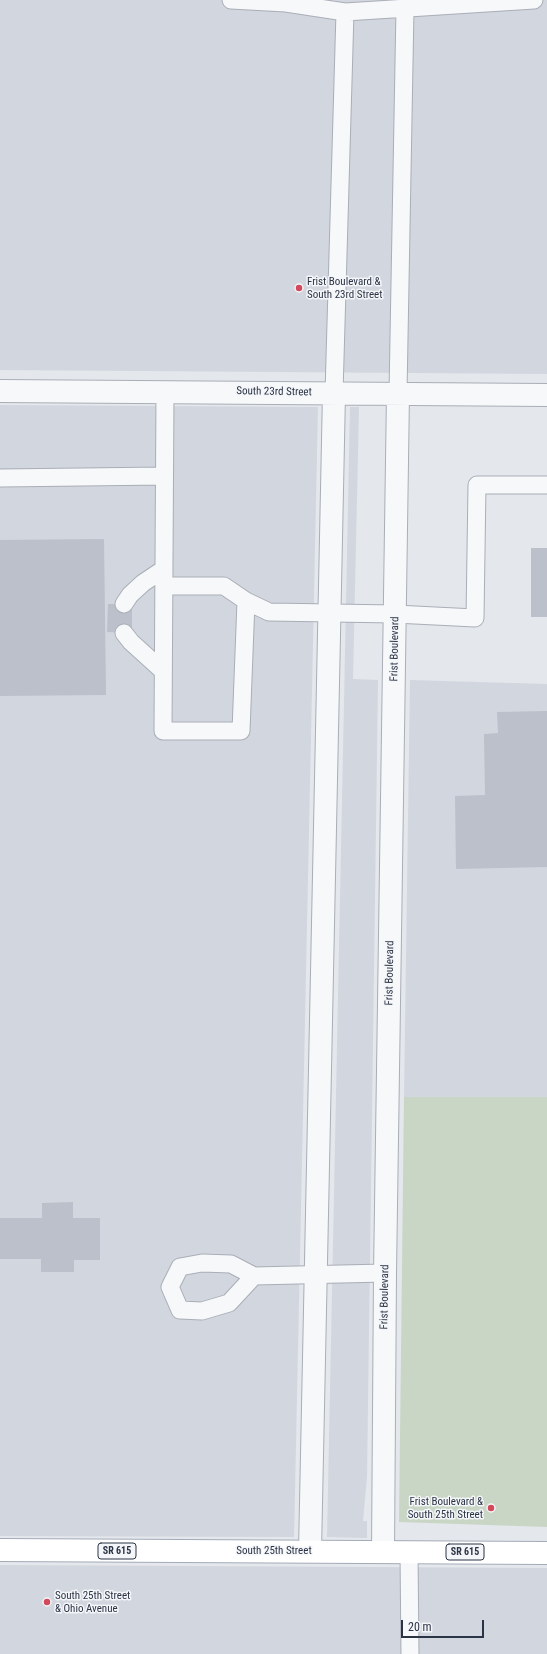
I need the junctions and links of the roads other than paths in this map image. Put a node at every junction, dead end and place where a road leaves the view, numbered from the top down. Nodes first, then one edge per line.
1 (231, 0) edge
2 (330, 0) edge
3 (534, 0) edge
4 (410, 4) edge
5 (345, 12) junction
6 (0, 391) edge
7 (165, 391) junction
8 (334, 393) junction
9 (398, 393) junction
10 (547, 395) edge
11 (164, 476) junction
12 (0, 478) edge
13 (547, 485) edge
14 (164, 569) junction
15 (164, 586) junction
16 (246, 601) junction
17 (124, 604) dead end
18 (330, 613) junction
19 (395, 614) junction
20 (124, 633) dead end
21 (163, 671) junction
22 (385, 1273) junction
23 (316, 1274) junction
24 (254, 1276) dead end
25 (0, 1550) edge
26 (310, 1551) junction
27 (383, 1552) junction
28 (409, 1552) junction
29 (547, 1553) edge
30 (410, 1654) edge

1 - 5 lane
2 - 5 lane
3 - 4 lane
4 - 5 lane
4 - 9 lane
5 - 8 lane
6 - 7 street, South 23rd Street
7 - 8 street, South 23rd Street
7 - 11 lane
8 - 9 street, South 23rd Street
8 - 18 street
9 - 10 street, South 23rd Street
9 - 19 street, Frist Boulevard
11 - 12 lane
11 - 14 lane
13 - 19 lane
14 - 15 lane
14 - 17 lane
15 - 16 lane
15 - 21 lane
16 - 18 lane
16 - 21 lane
18 - 19 lane
18 - 23 street
19 - 22 street, Frist Boulevard
20 - 21 lane
22 - 23 lane
22 - 27 street, Frist Boulevard
23 - 24 lane
23 - 26 street
25 - 26 main road, South 25th Street / SR 615
26 - 27 main road, South 25th Street / SR 615
27 - 28 main road, South 25th Street / SR 615
28 - 29 main road, South 25th Street / SR 615
28 - 30 lane

